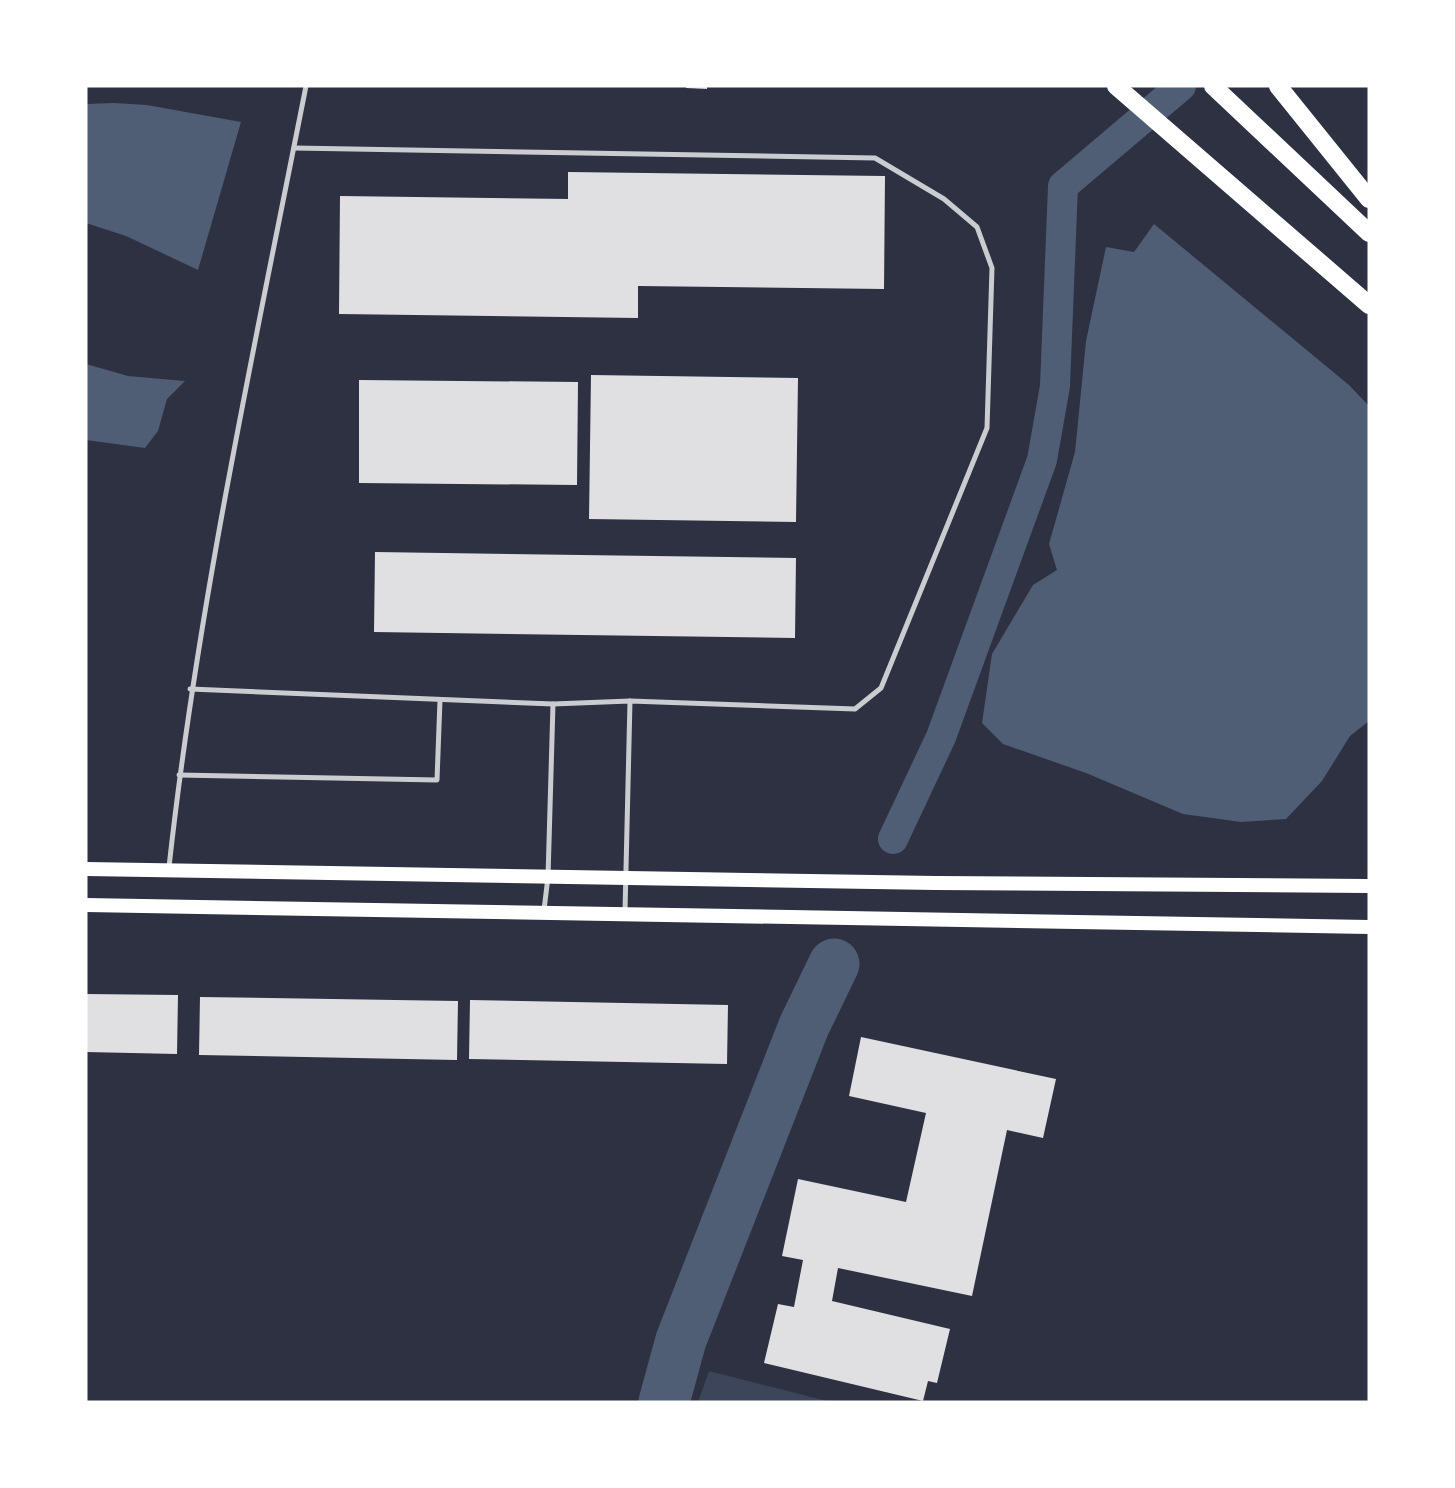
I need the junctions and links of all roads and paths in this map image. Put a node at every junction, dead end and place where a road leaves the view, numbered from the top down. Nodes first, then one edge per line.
1 (306, 86) edge
2 (1116, 86) edge
3 (1213, 86) edge
4 (1278, 86) edge
5 (294, 148) junction
6 (1369, 199) edge
7 (1369, 233) edge
8 (1369, 305) edge
9 (190, 689) junction
10 (440, 700) junction
11 (630, 701) junction
12 (552, 704) junction
13 (179, 775) junction
14 (86, 869) edge
15 (169, 871) junction
16 (548, 877) junction
17 (623, 878) junction
18 (1369, 886) edge
19 (86, 905) edge
20 (544, 912) junction
21 (625, 914) junction
22 (1369, 927) edge

1 - 5 lane
2 - 8 main road
3 - 7 main road
4 - 6 main road
5 - 9 lane
5 - 11 lane
9 - 10 lane
9 - 13 lane
10 - 12 lane
10 - 13 lane
11 - 12 lane
11 - 17 lane
12 - 16 lane
13 - 15 lane
14 - 15 main road
15 - 16 main road
16 - 17 main road
16 - 20 lane
17 - 18 main road
17 - 21 lane
19 - 20 main road
20 - 21 main road
21 - 22 main road

